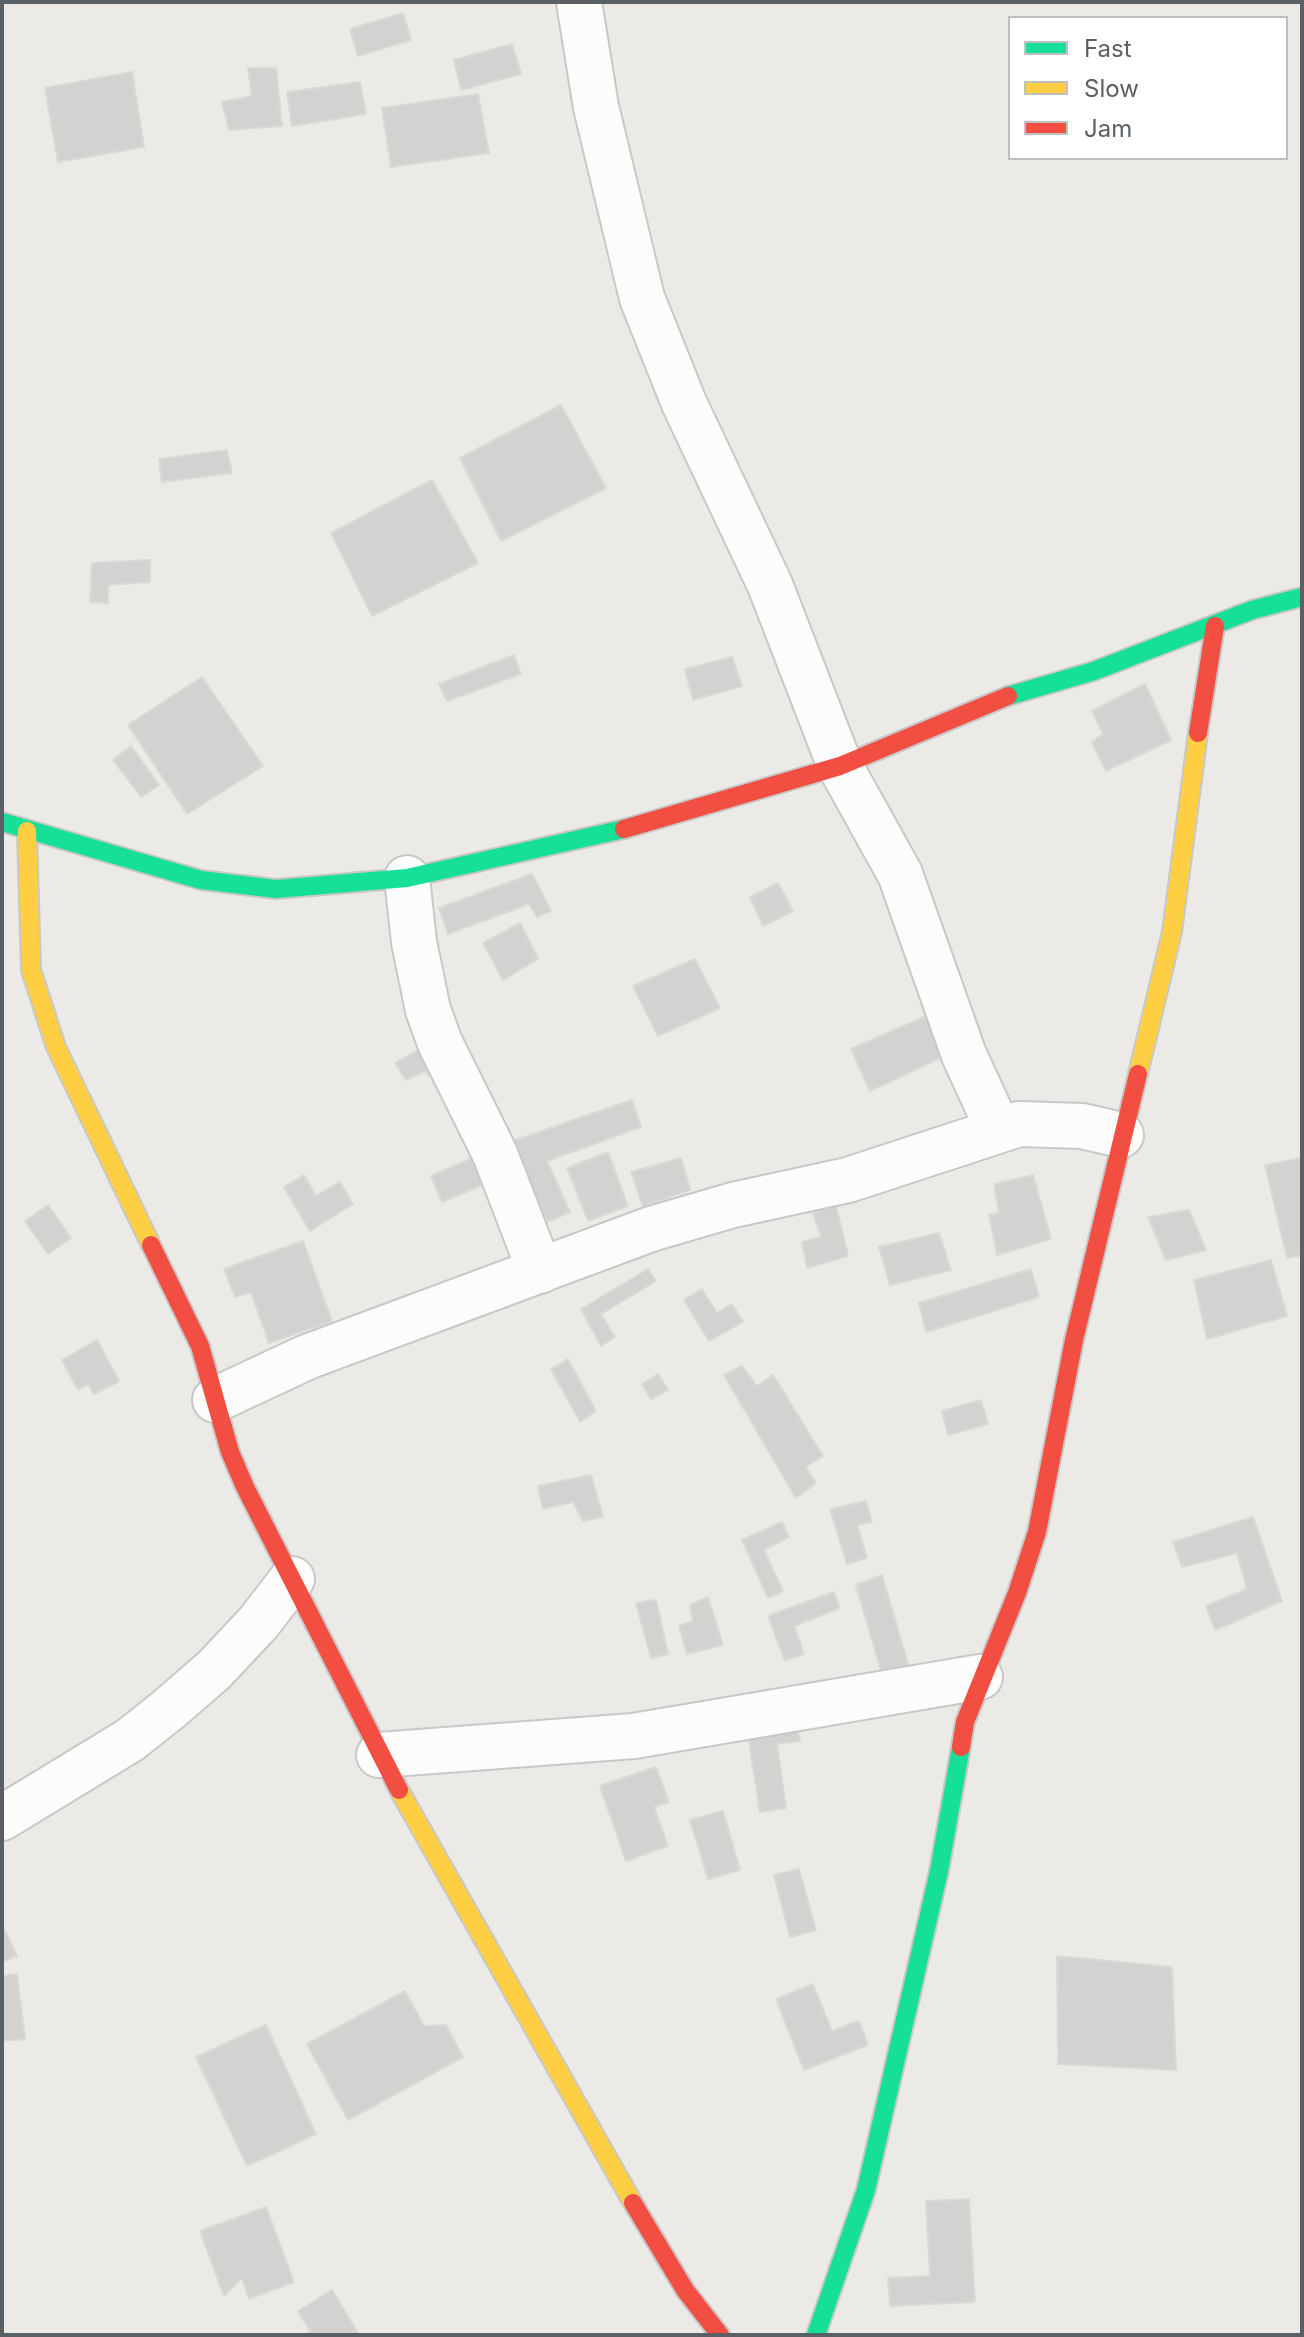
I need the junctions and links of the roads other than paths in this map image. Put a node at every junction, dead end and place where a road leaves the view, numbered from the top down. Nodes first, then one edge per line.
1 (579, 2) edge
2 (1302, 597) edge
3 (1215, 626) junction
4 (840, 766) junction
5 (2, 822) edge
6 (27, 831) junction
7 (407, 878) junction
8 (998, 1129) junction
9 (1121, 1135) junction
10 (540, 1271) junction
11 (215, 1400) junction
12 (292, 1579) junction
13 (980, 1677) junction
14 (379, 1755) junction
15 (2, 1818) edge
16 (720, 2335) edge
17 (816, 2335) edge

1 - 4 street
2 - 3 street
3 - 4 street
3 - 9 street
4 - 7 street
4 - 8 street
5 - 6 street
6 - 7 street
6 - 11 street
7 - 10 street
8 - 9 street
8 - 10 street
9 - 13 street
10 - 11 street
11 - 12 street
12 - 14 street
12 - 15 street
13 - 14 street
13 - 17 street
14 - 16 street

